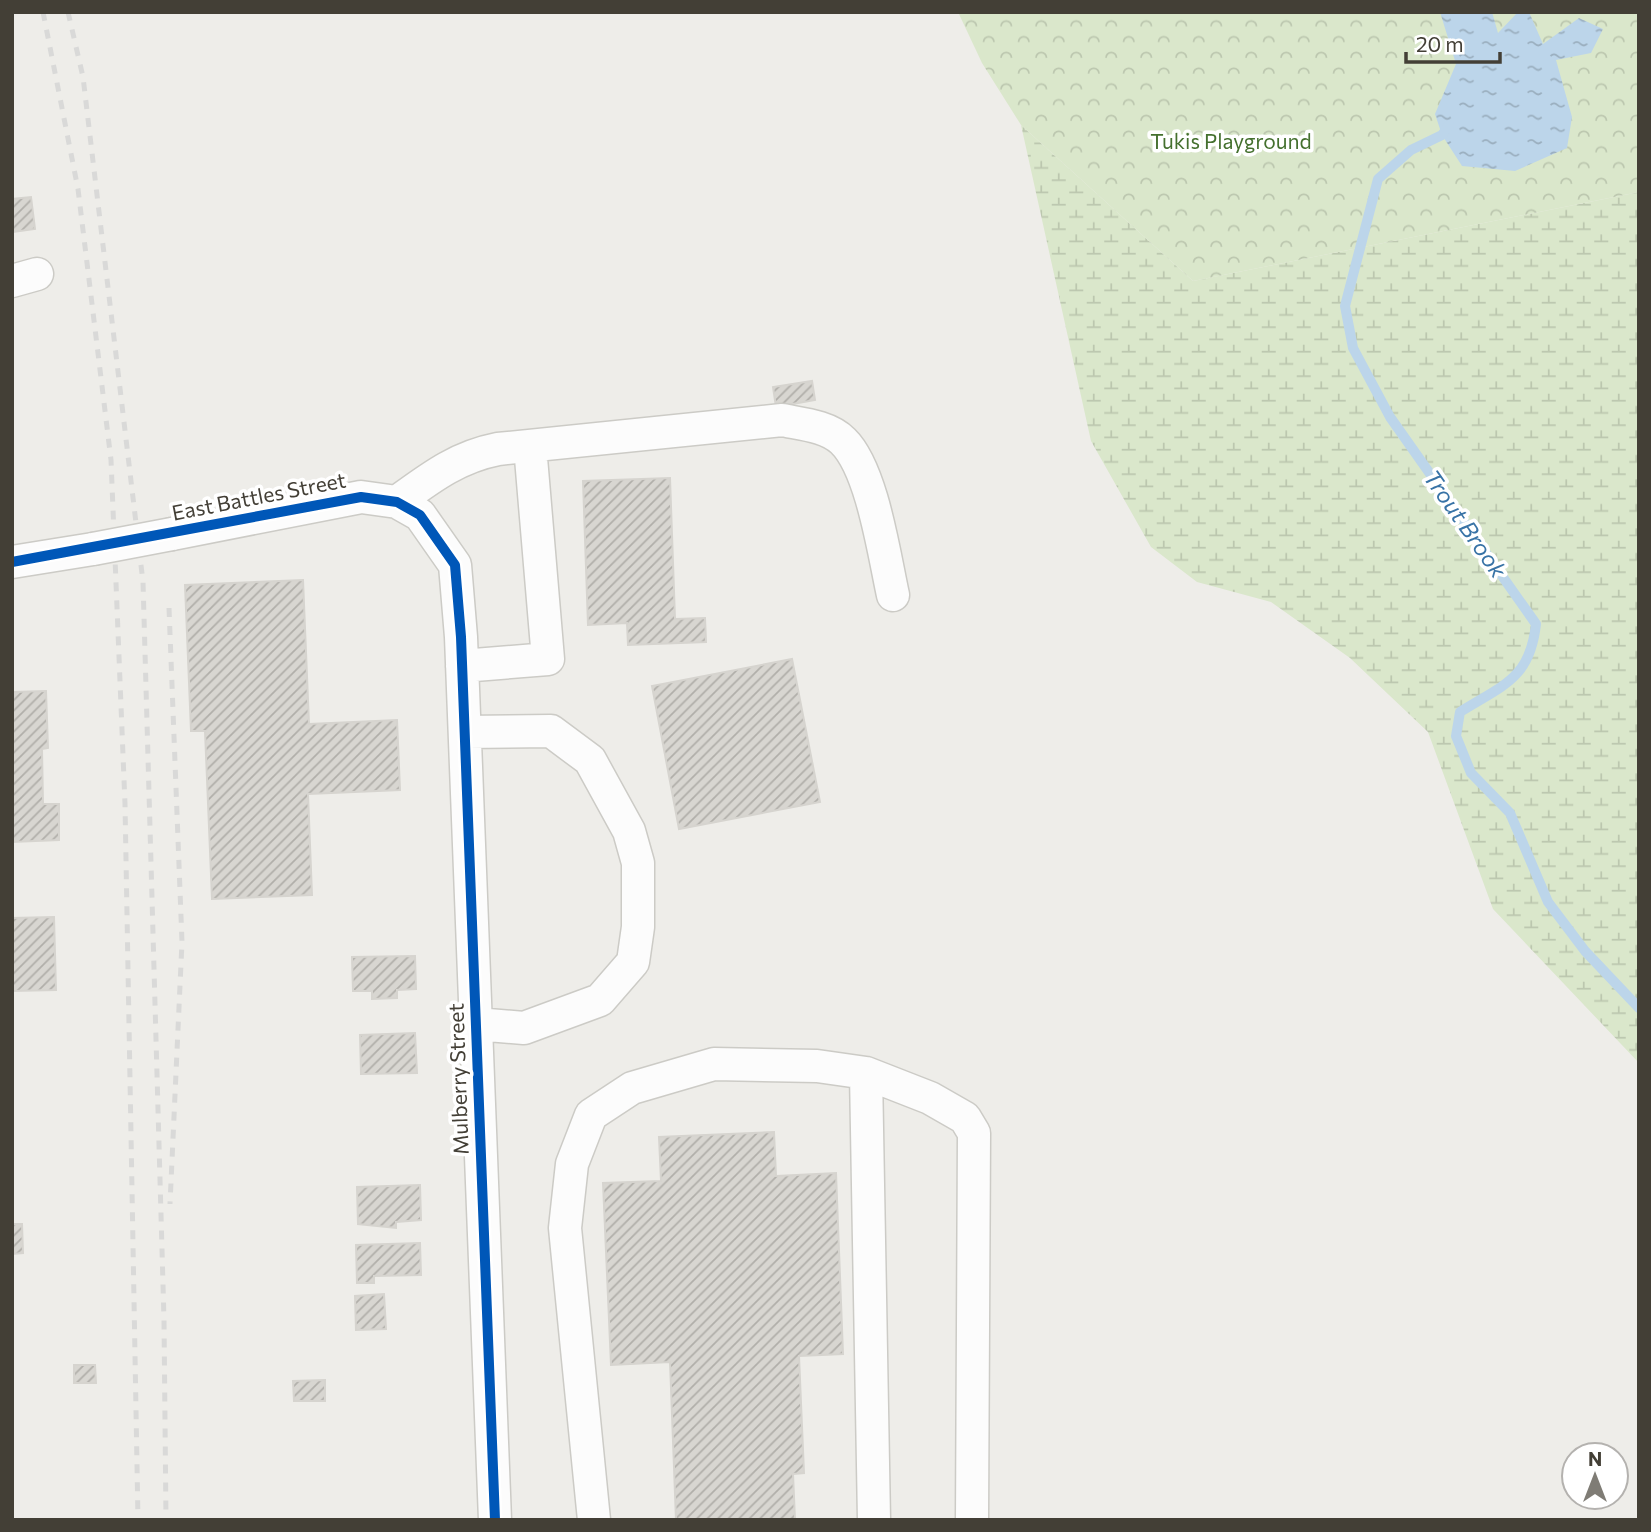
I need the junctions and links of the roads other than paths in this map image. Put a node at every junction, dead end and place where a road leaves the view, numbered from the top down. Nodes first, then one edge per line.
1 (530, 446) junction
2 (397, 502) junction
3 (12, 562) edge
4 (893, 595) dead end
5 (462, 651) junction
6 (465, 733) junction
7 (476, 1024) junction
8 (866, 1073) junction
9 (495, 1520) edge
10 (594, 1520) edge
11 (874, 1520) edge
12 (972, 1520) edge

1 - 2 street
1 - 4 street
1 - 5 street
2 - 3 street, East Battles Street, bridge
2 - 5 street, East Battles Street
5 - 6 street, Mulberry Street
6 - 7 street, Mulberry Street
6 - 7 street
7 - 9 street, Mulberry Street
8 - 10 street
8 - 11 street
8 - 12 street

